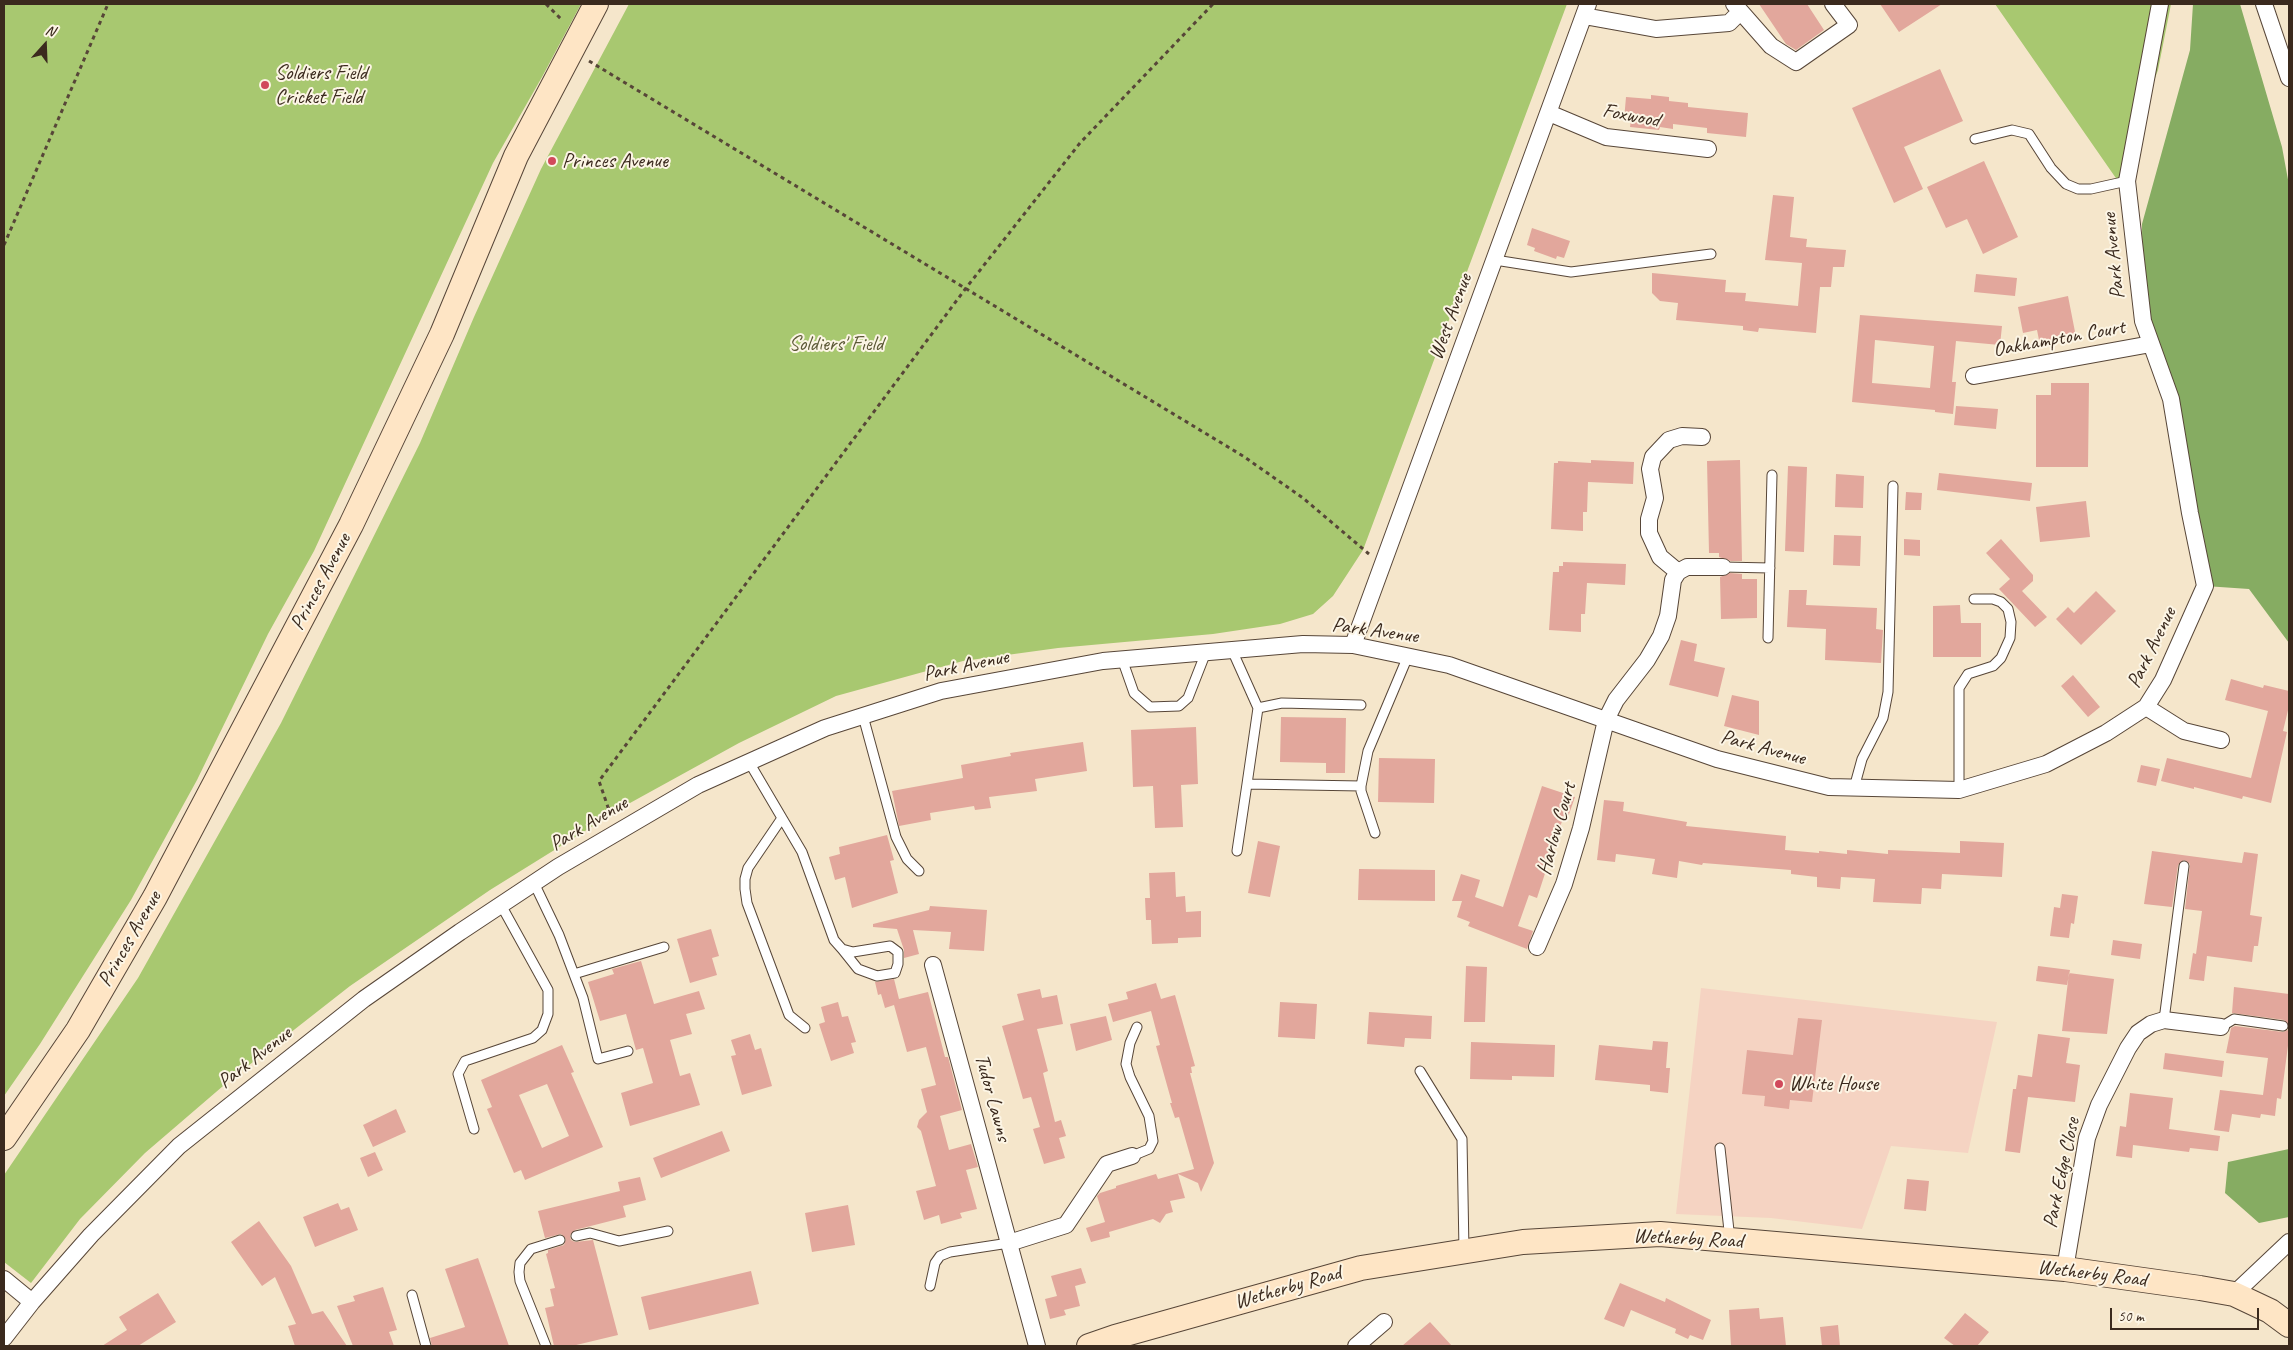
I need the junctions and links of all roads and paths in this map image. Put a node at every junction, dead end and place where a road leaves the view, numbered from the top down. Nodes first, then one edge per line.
1 (108, 4) edge
2 (596, 4) edge
3 (1213, 4) edge
4 (1833, 4) edge
5 (2160, 4) edge
6 (2264, 4) edge
7 (1737, 8) edge
8 (1586, 10) edge
9 (572, 50) junction
10 (2289, 78) edge
11 (1549, 113) junction
12 (1975, 139) dead end
13 (1708, 150) dead end
14 (2127, 181) junction
15 (4, 245) edge
16 (1711, 254) dead end
17 (1495, 260) junction
18 (966, 288) junction
19 (2151, 344) junction
20 (1974, 376) dead end
21 (1702, 436) dead end
22 (1772, 475) dead end
23 (1893, 486) dead end
24 (1382, 565) junction
25 (1724, 568) joint
26 (1770, 568) junction
27 (1678, 572) junction
28 (1974, 599) dead end
29 (1768, 638) dead end
30 (1353, 645) junction
31 (1232, 650) junction
32 (1206, 652) junction
33 (1408, 656) junction
34 (1122, 660) junction
35 (1361, 705) dead end
36 (2146, 707) junction
37 (1258, 708) junction
38 (863, 716) junction
39 (1606, 720) junction
40 (2220, 740) dead end
41 (749, 762) junction
42 (1247, 784) junction
43 (1361, 786) junction
44 (1854, 788) junction
45 (1959, 790) junction
46 (782, 818) junction
47 (616, 833) junction
48 (1375, 833) dead end
49 (1237, 851) dead end
50 (2184, 866) dead end
51 (919, 872) dead end
52 (534, 883) junction
53 (501, 905) junction
54 (664, 947) dead end
55 (1538, 947) dead end
56 (842, 948) junction
57 (933, 965) dead end
58 (574, 974) junction
59 (2164, 1020) junction
60 (2283, 1026) dead end
61 (1137, 1027) dead end
62 (2221, 1027) joint
63 (805, 1028) dead end
64 (628, 1051) dead end
65 (1420, 1071) dead end
66 (474, 1129) dead end
67 (4, 1138) edge
68 (1720, 1148) dead end
69 (1132, 1156) joint
70 (668, 1231) dead end
71 (576, 1236) dead end
72 (560, 1240) dead end
73 (1730, 1240) junction
74 (2289, 1242) edge
75 (1009, 1243) junction
76 (1464, 1252) junction
77 (2066, 1269) junction
78 (4, 1279) edge
79 (930, 1286) dead end
80 (2234, 1294) junction
81 (412, 1295) dead end
82 (32, 1302) junction
83 (1384, 1322) dead end
84 (2289, 1326) edge
85 (4, 1338) edge
86 (1121, 1342) edge
87 (426, 1346) edge
88 (546, 1346) edge
89 (1037, 1346) edge
90 (1089, 1346) edge
91 (1356, 1346) edge

1 - 15 path
2 - 9 street, Princes Avenue
3 - 18 path
4 - 7 street
5 - 14 street, Park Avenue
6 - 10 street
7 - 8 street
8 - 11 street, West Avenue
9 - 18 path
9 - 67 street, Princes Avenue
11 - 13 street, Foxwood
11 - 17 street, West Avenue
12 - 14 lane
14 - 19 street, Park Avenue
16 - 17 lane
17 - 24 street, West Avenue
18 - 24 path
18 - 47 path
19 - 20 street, Oakhampton Court
19 - 36 street, Park Avenue
21 - 27 street
22 - 26 lane
23 - 44 lane
24 - 30 street, West Avenue
25 - 26 lane
25 - 27 street
26 - 29 lane
27 - 39 street, Harlow Court
28 - 45 lane
30 - 31 street, Park Avenue
30 - 33 street, Park Avenue
31 - 32 street, Park Avenue
31 - 37 lane
32 - 34 street, Park Avenue
32 - 34 lane
33 - 39 street, Park Avenue
33 - 43 lane
34 - 38 street, Park Avenue
35 - 37 lane
36 - 40 street
36 - 45 street, Park Avenue
37 - 42 lane
38 - 41 street, Park Avenue
38 - 51 lane
39 - 44 street, Park Avenue
39 - 55 street, Harlow Court
41 - 46 lane
41 - 47 street, Park Avenue
42 - 43 lane
42 - 49 lane
43 - 48 lane
44 - 45 street, Park Avenue
46 - 56 lane
46 - 63 lane
47 - 52 street, Park Avenue
50 - 59 lane
52 - 53 street, Park Avenue
52 - 58 lane
53 - 66 lane
53 - 82 street, Park Avenue
54 - 58 lane
56 - 56 lane
57 - 75 street, Tudor Lawns
58 - 64 lane
59 - 62 street
59 - 77 street, Park Edge Close
60 - 62 lane
61 - 69 lane
65 - 76 lane
68 - 73 lane
69 - 75 street
70 - 71 lane
72 - 88 lane
73 - 76 street, Wetherby Road
73 - 77 street, Wetherby Road
74 - 80 street
75 - 79 lane
75 - 89 street, Tudor Lawns
76 - 86 street, Wetherby Road
77 - 80 street, Wetherby Road
78 - 82 street
80 - 84 street, Wetherby Road
81 - 87 lane
82 - 85 street, Park Avenue
83 - 91 street
86 - 90 street, Wetherby Road

